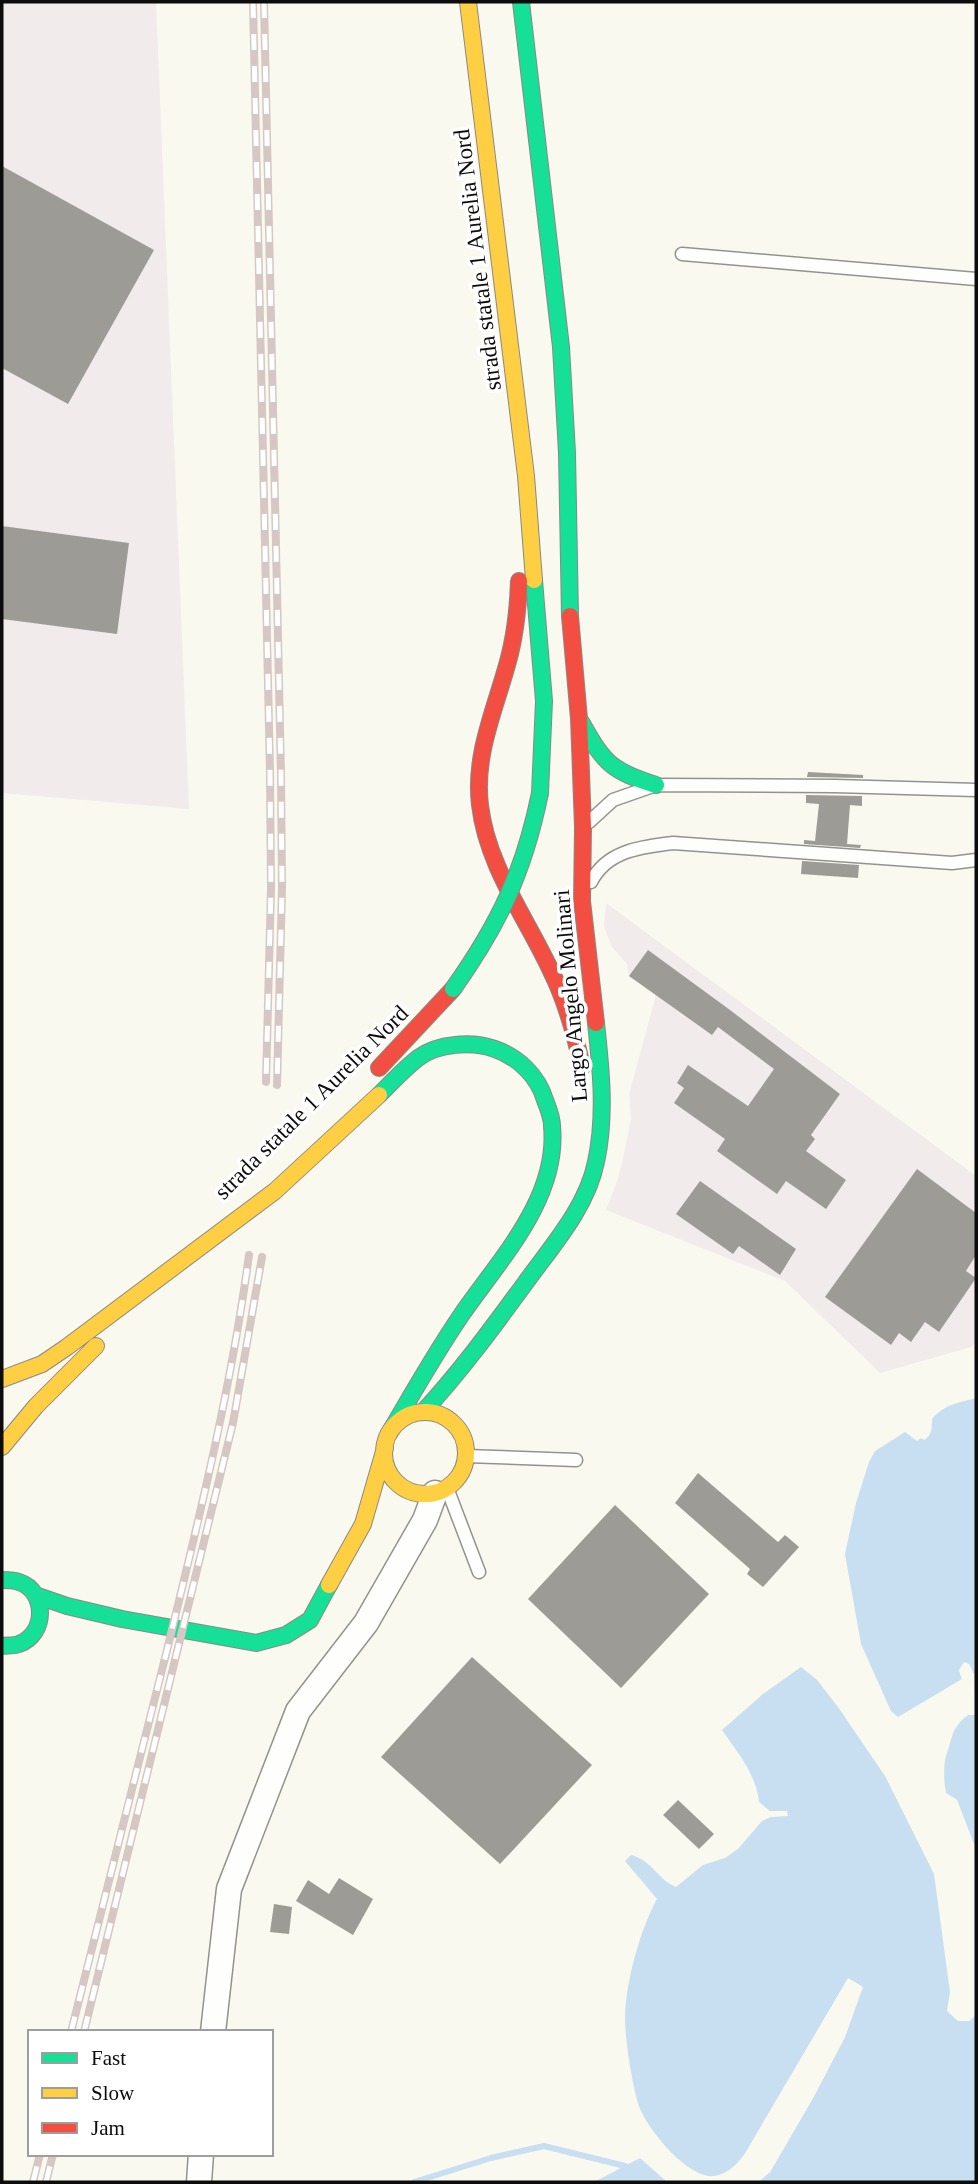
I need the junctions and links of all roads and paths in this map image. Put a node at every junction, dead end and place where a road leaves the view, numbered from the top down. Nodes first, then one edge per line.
1 (468, 2) edge
2 (521, 2) edge
3 (682, 254) dead end
4 (976, 279) edge
5 (529, 512) junction
6 (579, 719) junction
7 (656, 785) junction
8 (976, 790) edge
9 (583, 827) junction
10 (976, 860) edge
11 (582, 901) junction
12 (372, 1075) dead end
13 (584, 1086) dead end
14 (586, 1112) dead end
15 (316, 1132) dead end
16 (560, 1236) junction
17 (200, 1246) junction
18 (180, 1263) junction
19 (461, 1370) junction
20 (2, 1379) edge
21 (423, 1412) junction
22 (459, 1430) junction
23 (390, 1432) junction
24 (2, 1447) edge
25 (384, 1448) junction
26 (466, 1456) junction
27 (576, 1460) dead end
28 (433, 1491) junction
29 (363, 1524) junction
30 (479, 1572) dead end
31 (2, 1580) edge
32 (38, 1597) junction
33 (122, 1619) junction
34 (77, 1624) dead end
35 (5, 1649) edge
36 (213, 2030) edge
37 (201, 2156) edge
38 (199, 2182) edge

1 - 5 main road, strada statale 1 Aurelia Nord
2 - 6 main road, Largo Angelo Molinari
3 - 4 lane
5 - 12 main road, strada statale 1 Aurelia Nord, bridge
5 - 13 main road
6 - 7 main road
6 - 9 main road, Largo Angelo Molinari
7 - 8 lane
7 - 9 lane
9 - 11 main road, Largo Angelo Molinari
10 - 11 lane
11 - 16 main road, Largo Angelo Molinari
14 - 16 main road
15 - 17 main road, strada statale 1 Aurelia Nord
16 - 19 main road
17 - 18 main road
17 - 23 main road
18 - 20 main road
18 - 24 main road
19 - 21 main road
19 - 22 main road
21 - 22 main road
21 - 23 main road
22 - 26 main road
23 - 25 main road
25 - 28 main road
25 - 29 main road
26 - 27 lane
26 - 28 main road
28 - 29 main road
28 - 30 lane
28 - 36 street
29 - 33 main road
31 - 32 main road
32 - 33 main road
32 - 35 main road
33 - 34 main road
37 - 38 street

